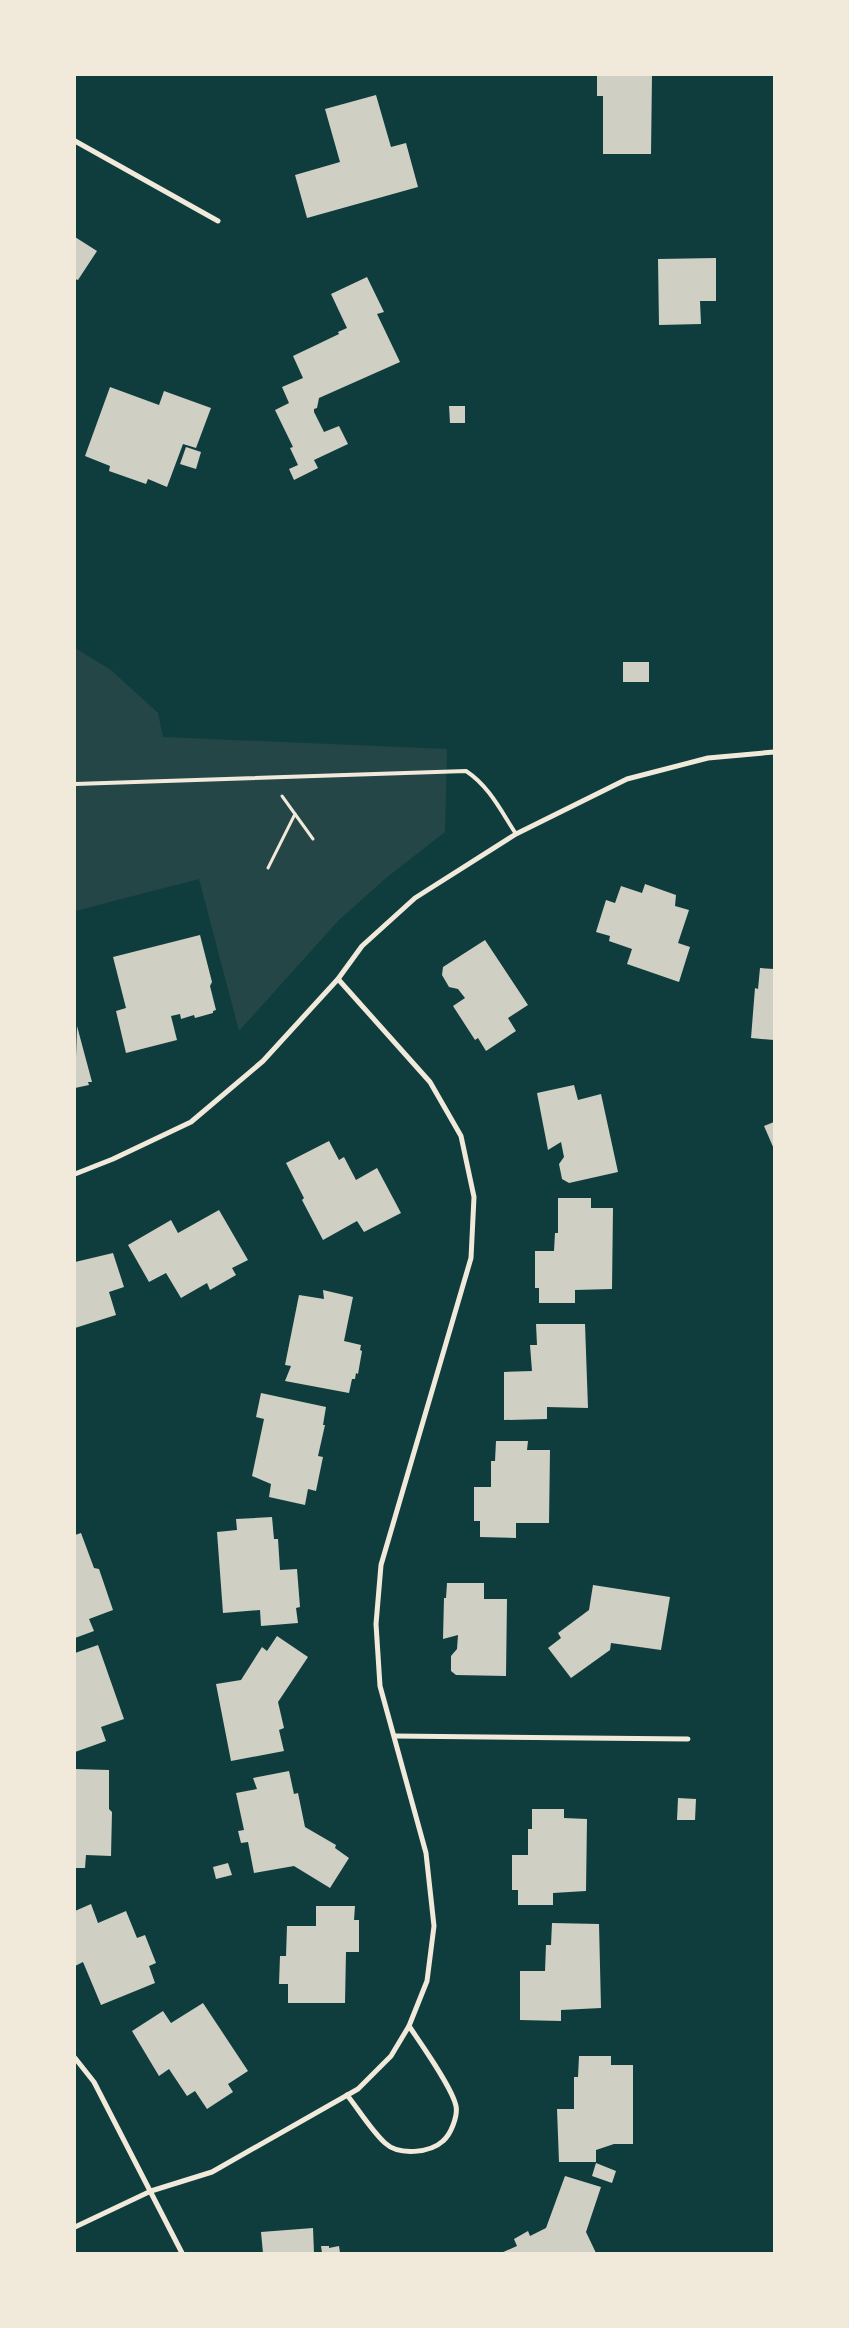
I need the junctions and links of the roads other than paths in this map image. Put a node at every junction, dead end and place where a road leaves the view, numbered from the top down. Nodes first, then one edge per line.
1 (75, 141) edge
2 (218, 221) dead end
3 (774, 752) edge
4 (75, 784) edge
5 (516, 834) junction
6 (338, 979) junction
7 (75, 1174) edge
8 (395, 1736) junction
9 (688, 1739) dead end
10 (410, 2026) junction
11 (75, 2058) edge
12 (347, 2095) junction
13 (151, 2190) junction
14 (75, 2227) edge
15 (182, 2253) edge

1 - 2 street
3 - 5 street
4 - 5 lane
5 - 6 street
6 - 7 street
6 - 8 street
8 - 9 street
8 - 10 street
10 - 12 street
10 - 12 street
11 - 13 street
12 - 13 street
13 - 14 street
13 - 15 street

